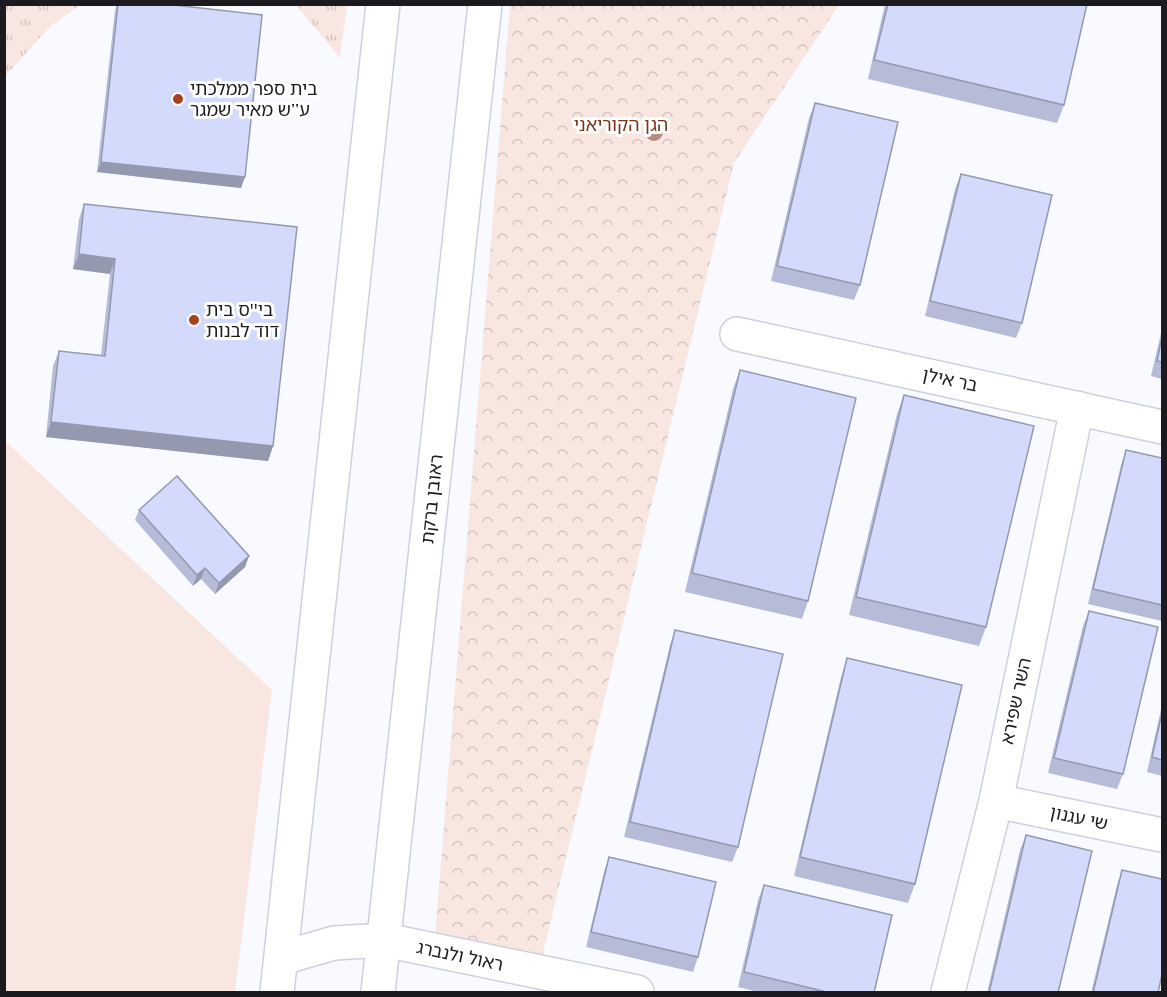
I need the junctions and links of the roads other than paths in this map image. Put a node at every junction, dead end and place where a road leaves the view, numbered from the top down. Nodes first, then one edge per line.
1 (383, 4) edge
2 (485, 4) edge
3 (737, 334) dead end
4 (1077, 408) junction
5 (1162, 427) edge
6 (996, 801) junction
7 (1162, 835) edge
8 (385, 940) junction
9 (282, 958) junction
10 (278, 993) edge
11 (378, 993) edge
12 (637, 993) edge
13 (948, 993) edge

1 - 9 street
2 - 8 street, ראובן ברקת
3 - 4 street, בר אילן
4 - 5 street, בר אילן
4 - 6 street, השר שפירא
6 - 7 street, שי עגנון
6 - 13 street, השר שפירא
8 - 9 street, ראול ולנברג
8 - 11 street, ראובן ברקת
8 - 12 street, ראול ולנברג
9 - 10 street

